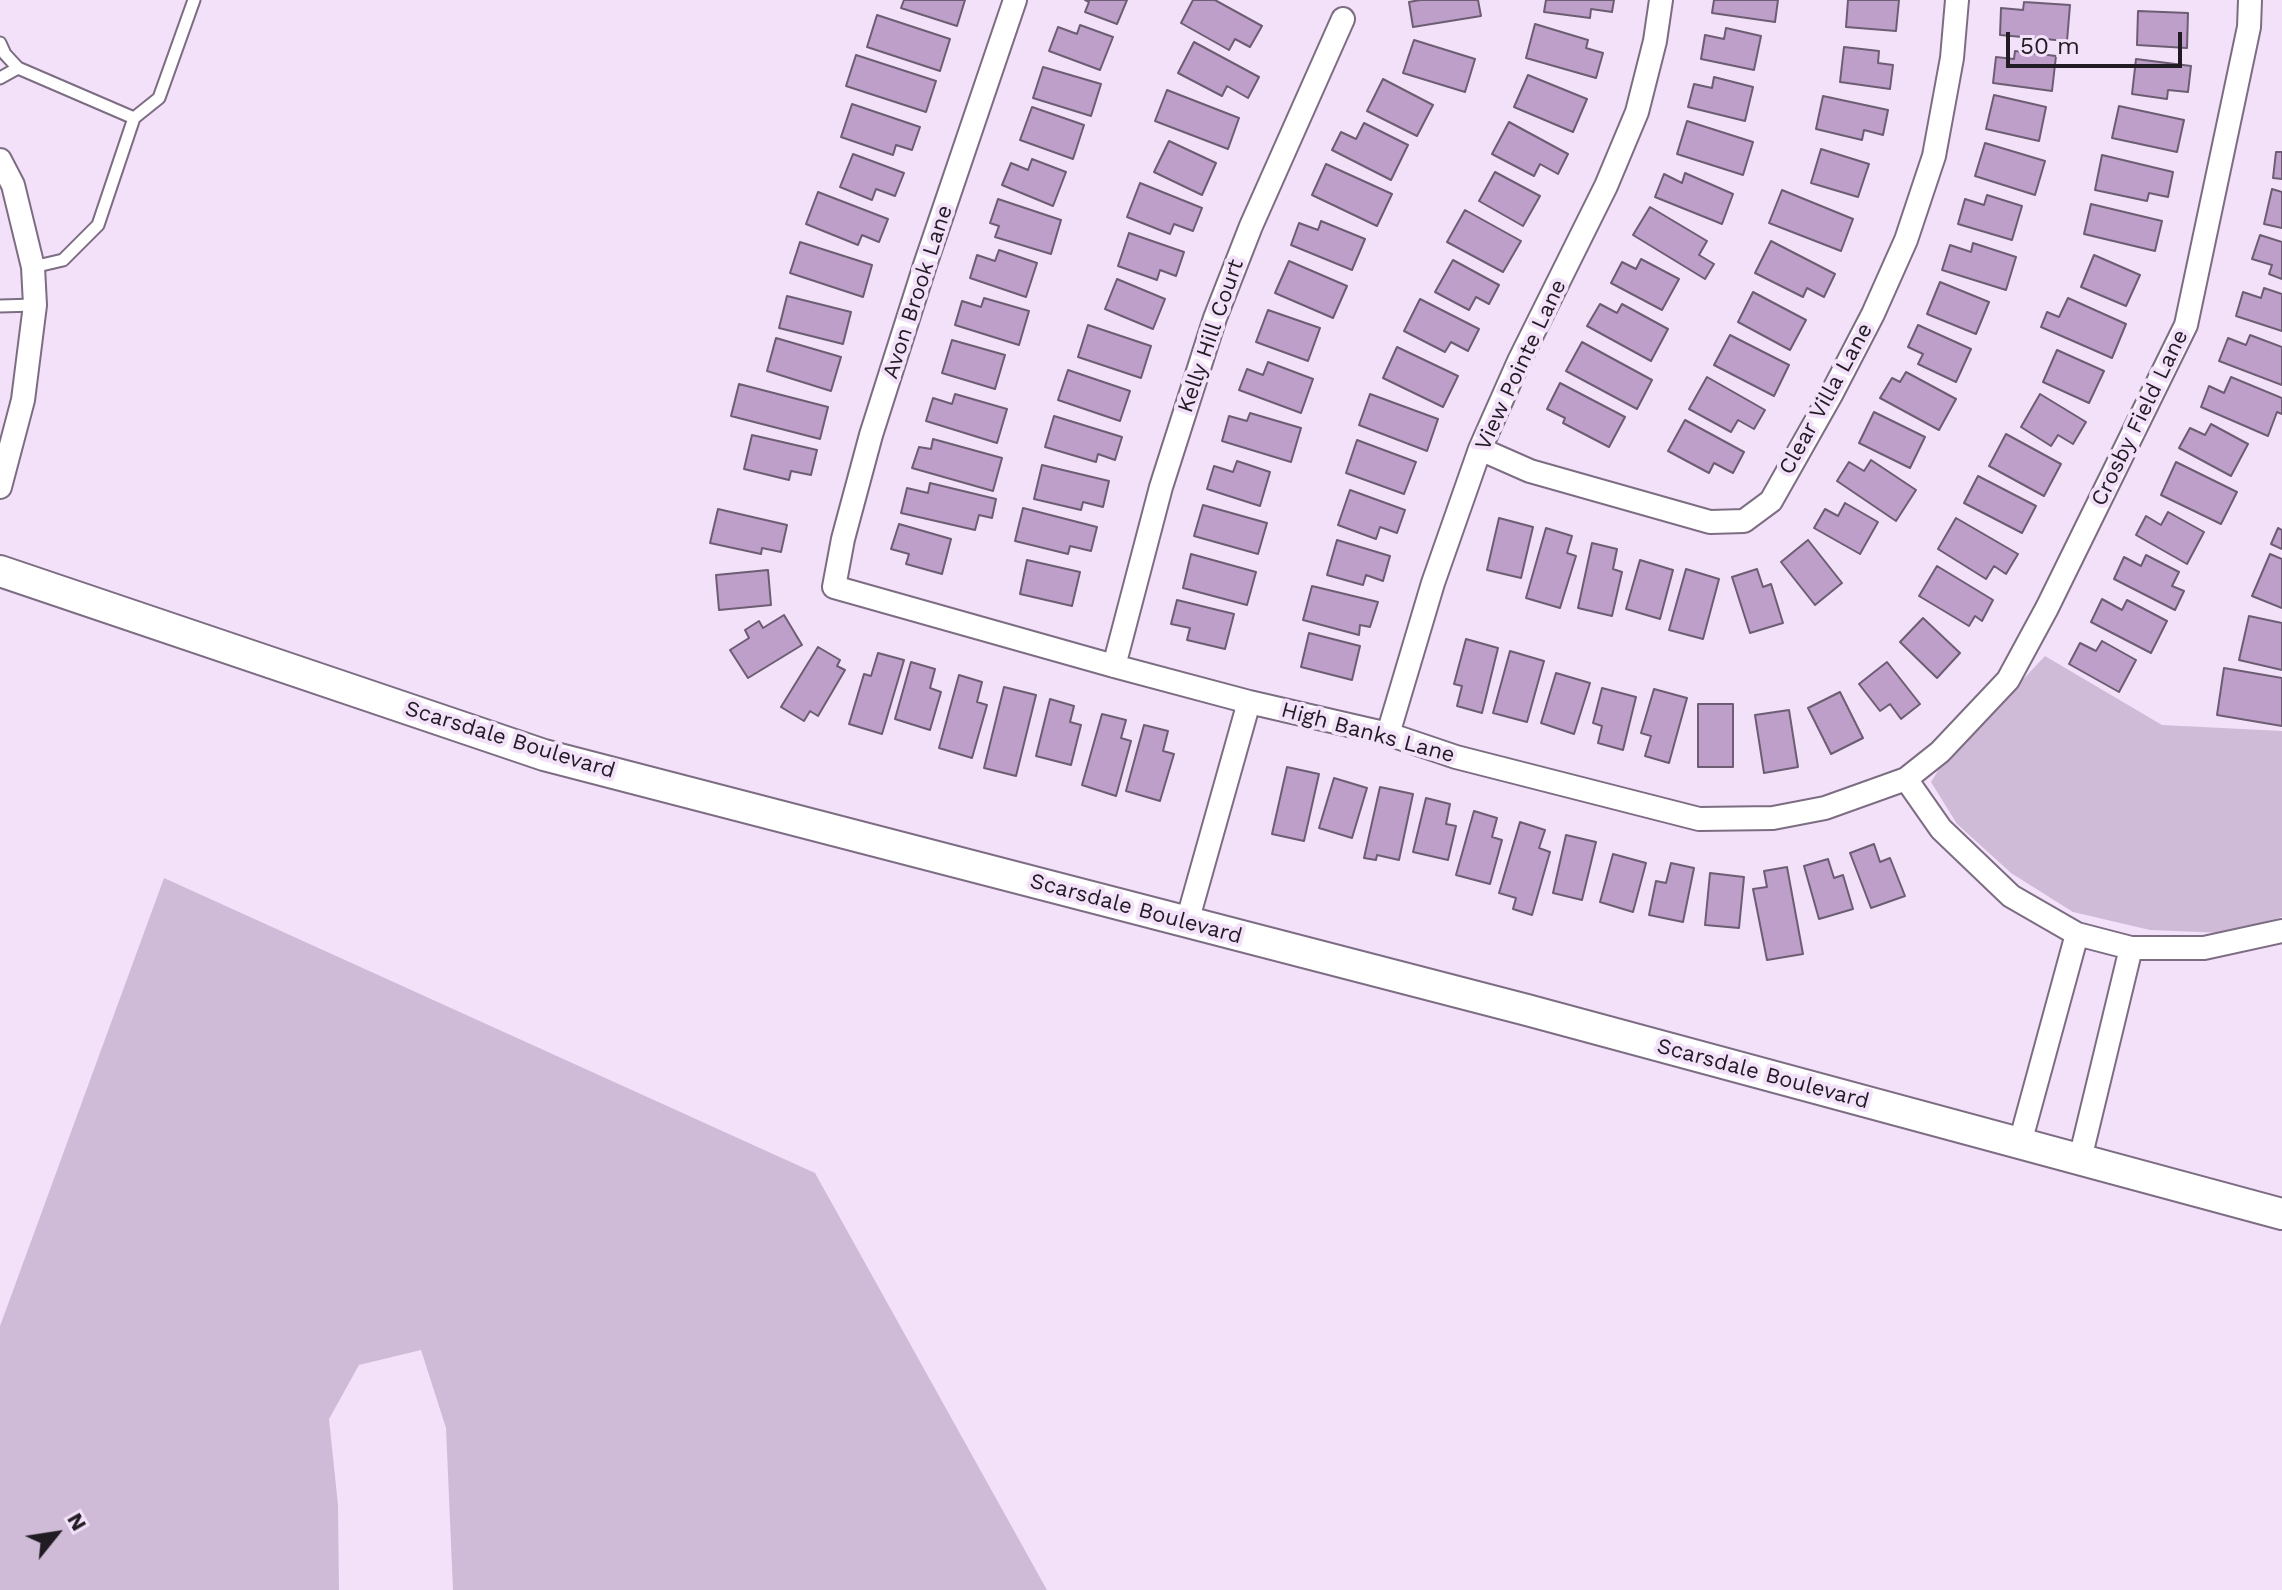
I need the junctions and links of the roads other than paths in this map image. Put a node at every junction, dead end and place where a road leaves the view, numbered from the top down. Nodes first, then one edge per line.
1 (194, 0) edge
2 (1015, 0) edge
3 (1661, 0) edge
4 (1957, 0) edge
5 (2250, 0) edge
6 (1343, 19) dead end
7 (0, 43) edge
8 (18, 68) junction
9 (0, 78) edge
10 (134, 118) junction
11 (0, 160) edge
12 (33, 267) junction
13 (35, 305) junction
14 (0, 306) edge
15 (1480, 449) junction
16 (0, 487) edge
17 (0, 571) edge
18 (834, 587) joint
19 (1114, 666) junction
20 (1249, 702) junction
21 (1388, 734) junction
22 (1906, 779) junction
23 (1187, 922) junction
24 (2282, 931) edge
25 (2077, 934) junction
26 (2131, 948) junction
27 (2020, 1143) junction
28 (2080, 1159) junction
29 (2282, 1214) edge

1 - 10 lane
2 - 18 street, Avon Brook Lane
3 - 15 street, View Pointe Lane
4 - 15 street, Clear Villa Lane
5 - 22 street, Crosby Field Lane
6 - 19 street, Kelly Hill Court
7 - 8 lane
8 - 9 lane
8 - 10 lane
10 - 12 lane
11 - 12 street
12 - 13 street
13 - 14 lane
13 - 16 street
15 - 21 street, View Pointe Lane
17 - 23 main road, Scarsdale Boulevard
18 - 19 street, High Banks Lane
19 - 20 street, High Banks Lane
20 - 21 street, High Banks Lane
20 - 23 street
21 - 22 street, High Banks Lane
22 - 25 street
23 - 27 main road, Scarsdale Boulevard
24 - 26 street
25 - 26 street
25 - 27 street
26 - 28 street
27 - 28 main road, Scarsdale Boulevard
28 - 29 main road, Scarsdale Boulevard

